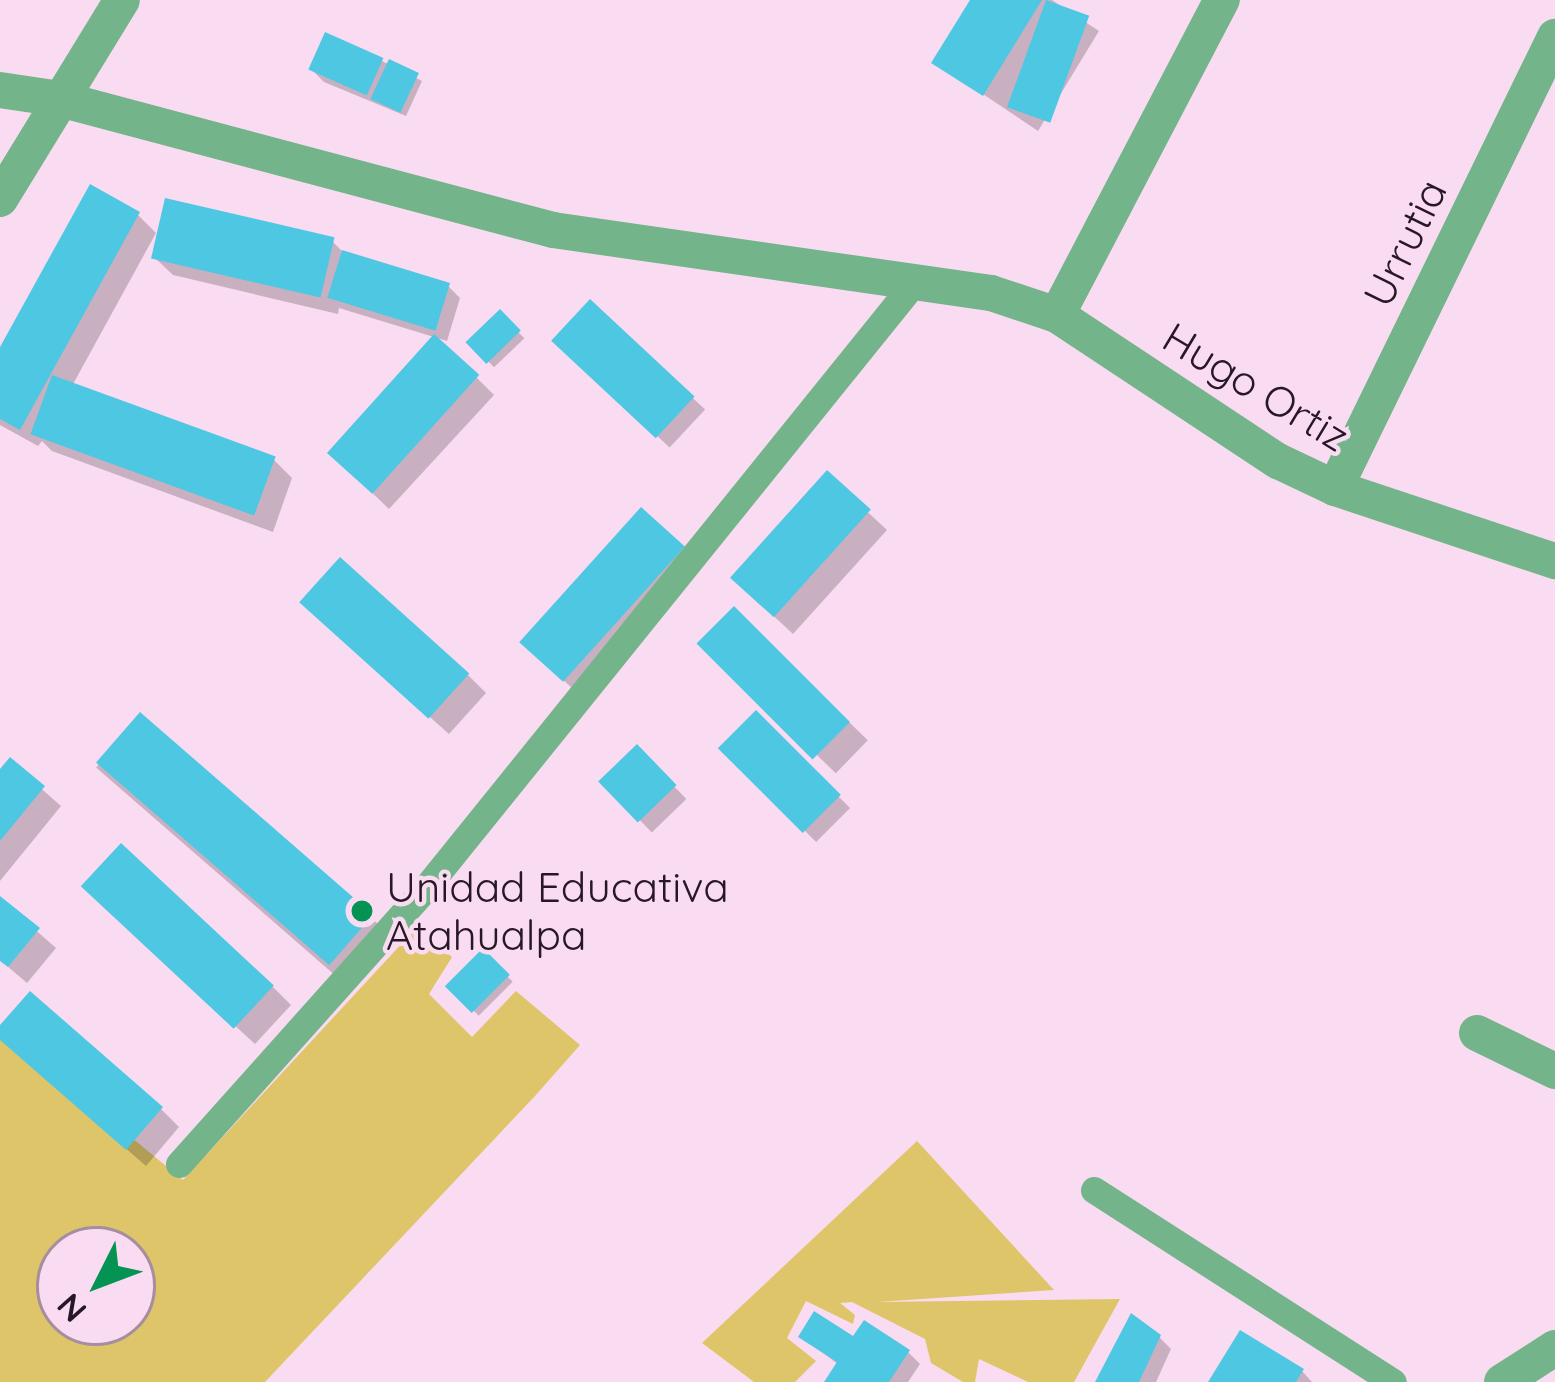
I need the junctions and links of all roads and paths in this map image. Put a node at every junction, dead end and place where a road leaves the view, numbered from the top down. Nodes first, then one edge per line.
1 (122, 0) edge
2 (1222, 0) edge
3 (1555, 37) edge
4 (0, 90) edge
5 (60, 99) junction
6 (0, 199) edge
7 (913, 284) junction
8 (1058, 315) junction
9 (1335, 488) junction
10 (1555, 561) edge
11 (1477, 1033) dead end
12 (1555, 1071) edge
13 (179, 1164) dead end
14 (1094, 1190) dead end
15 (1555, 1348) edge
16 (1393, 1382) edge
17 (1502, 1382) edge

1 - 5 street
2 - 8 street
3 - 9 street, Urrutia
4 - 5 street, Hugo Ortiz
5 - 6 street
5 - 7 street, Hugo Ortiz
7 - 8 street, Hugo Ortiz
7 - 13 lane
8 - 9 street, Hugo Ortiz
9 - 10 street, Hugo Ortiz
11 - 12 street
14 - 16 lane
15 - 17 street

